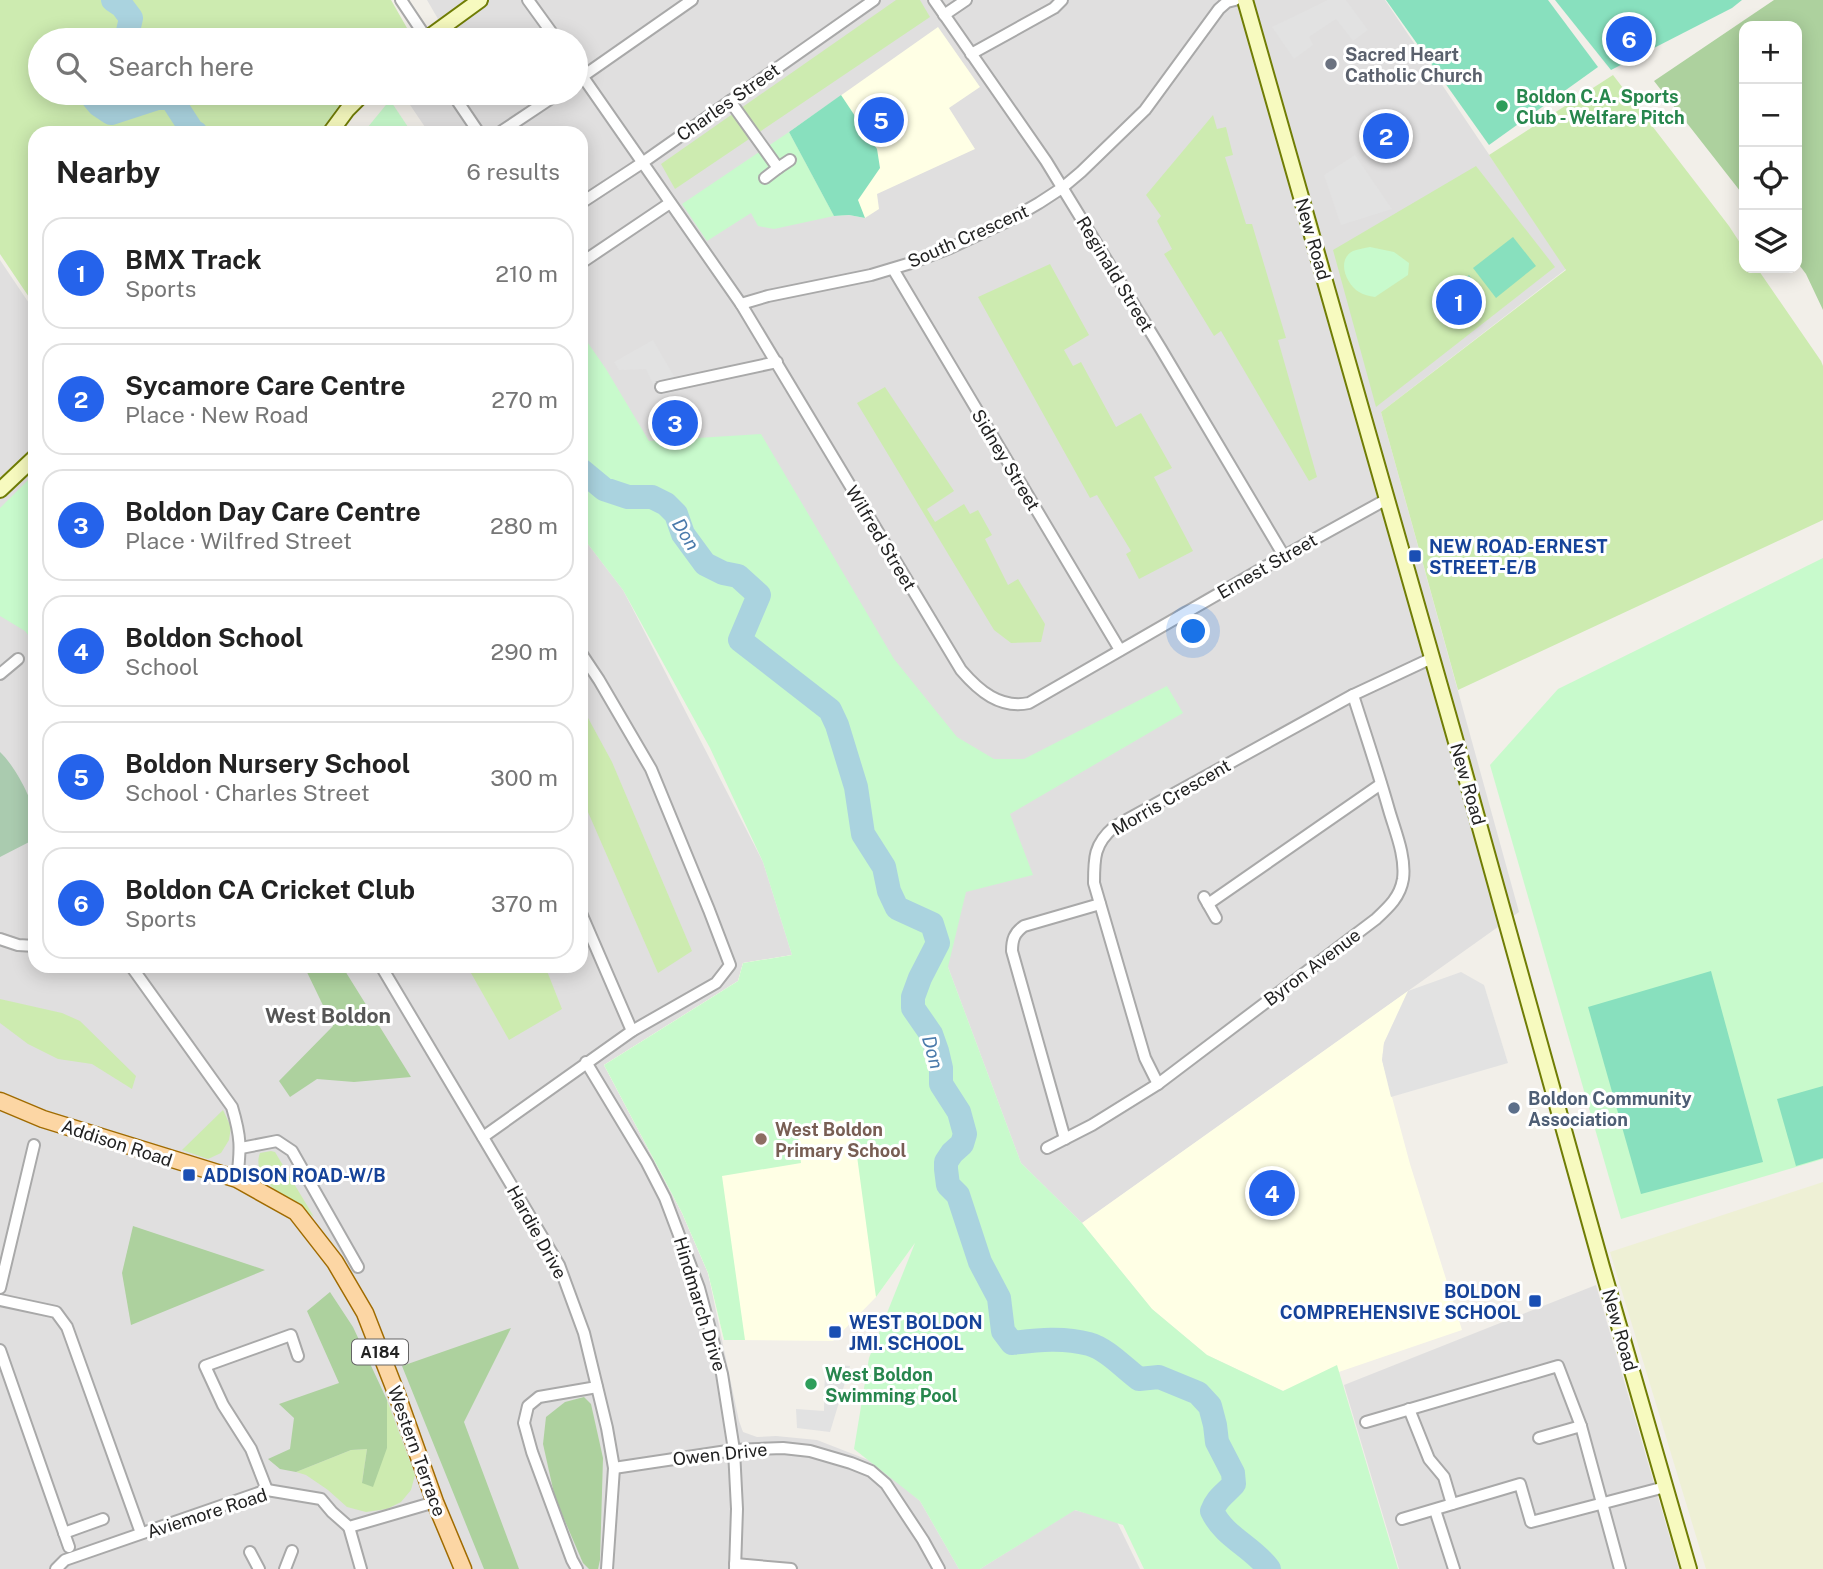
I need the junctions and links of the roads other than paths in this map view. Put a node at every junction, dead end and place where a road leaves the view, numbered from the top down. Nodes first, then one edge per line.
1 (401, 0) edge
2 (480, 0) edge
3 (528, 0) edge
4 (692, 0) edge
5 (874, 0) edge
6 (934, 0) edge
7 (966, 0) edge
8 (1062, 0) edge
9 (1235, 0) edge
10 (1245, 0) edge
11 (944, 15) junction
12 (418, 28) edge
13 (442, 28) edge
14 (548, 28) edge
15 (971, 54) junction
16 (588, 68) edge
17 (588, 89) edge
18 (730, 101) junction
19 (353, 105) edge
20 (460, 105) edge
21 (541, 105) edge
22 (335, 126) edge
23 (474, 126) edge
24 (510, 126) edge
25 (790, 160) dead end
26 (642, 163) junction
27 (778, 168) junction
28 (765, 178) dead end
29 (1062, 188) junction
30 (588, 198) edge
31 (670, 203) junction
32 (588, 258) edge
33 (893, 269) junction
34 (741, 304) junction
35 (776, 362) junction
36 (661, 387) dead end
37 (28, 464) edge
38 (0, 490) edge
39 (1387, 499) junction
40 (1284, 556) junction
41 (1120, 650) junction
42 (1432, 658) junction
43 (18, 659) dead end
44 (588, 664) edge
45 (0, 674) edge
46 (1353, 695) junction
47 (999, 702) joint
48 (1381, 784) junction
49 (1100, 904) junction
50 (1216, 918) dead end
51 (588, 929) edge
52 (0, 939) edge
53 (28, 946) edge
54 (136, 973) edge
55 (385, 973) edge
56 (632, 1031) junction
57 (586, 1062) junction
58 (1158, 1084) junction
59 (0, 1101) edge
60 (483, 1137) junction
61 (1065, 1139) junction
62 (34, 1144) dead end
63 (241, 1148) junction
64 (1048, 1148) dead end
65 (237, 1179) junction
66 (358, 1266) dead end
67 (0, 1288) edge
68 (0, 1300) edge
69 (0, 1350) edge
70 (298, 1356) dead end
71 (597, 1387) junction
72 (1409, 1409) junction
73 (1366, 1422) dead end
74 (1581, 1426) junction
75 (1539, 1438) dead end
76 (734, 1450) junction
77 (614, 1468) junction
78 (1665, 1487) junction
79 (267, 1490) junction
80 (435, 1502) junction
81 (1603, 1503) junction
82 (1452, 1504) junction
83 (1435, 1510) junction
84 (103, 1518) dead end
85 (1402, 1519) dead end
86 (349, 1527) junction
87 (64, 1533) junction
88 (141, 1534) junction
89 (69, 1547) dead end
90 (292, 1551) dead end
91 (250, 1552) dead end
92 (735, 1566) edge
93 (56, 1569) edge
94 (259, 1569) edge
95 (285, 1569) edge
96 (361, 1569) edge
97 (463, 1569) edge
98 (578, 1569) edge
99 (607, 1569) edge
100 (792, 1569) edge
101 (939, 1569) edge
102 (1454, 1569) edge
103 (1620, 1569) edge
104 (1689, 1569) edge

1 - 12 street
2 - 13 main road
3 - 14 street
4 - 16 street
5 - 18 street, Charles Street
6 - 11 street, Reginald Street
7 - 11 street
8 - 15 street
9 - 29 street, South Crescent
10 - 39 main road, New Road
11 - 15 street, Reginald Street
15 - 29 street, Reginald Street
17 - 26 street, Wilfred Street
18 - 26 street, Charles Street
18 - 27 street
19 - 22 main road
20 - 23 street
21 - 24 street
25 - 27 street
26 - 30 street, Charles Street
26 - 31 street, Wilfred Street
27 - 28 street
29 - 33 street, South Crescent
29 - 40 street, Reginald Street
31 - 32 street
31 - 34 street, Wilfred Street
33 - 34 street, South Crescent
33 - 41 street, Sidney Street
34 - 35 street, Wilfred Street
35 - 36 street
35 - 47 street, Wilfred Street
37 - 38 main road
39 - 40 street, Ernest Street
39 - 42 main road, New Road
40 - 41 street, Ernest Street
41 - 47 street, Ernest Street
42 - 46 street, Morris Crescent
42 - 78 main road, New Road
43 - 45 street
44 - 56 street
46 - 48 street, Byron Avenue
46 - 49 street, Morris Crescent
48 - 50 street
48 - 58 street, Byron Avenue
49 - 58 street, Morris Crescent
49 - 61 street
51 - 56 street
52 - 53 street
54 - 63 street
55 - 60 street, Hardie Drive
56 - 57 street
57 - 60 street
57 - 76 street, Hindmarch Drive
58 - 61 street, Byron Avenue
59 - 65 main road, Addison Road / A184
60 - 71 street, Hardie Drive
61 - 64 street, Byron Avenue
62 - 67 street
63 - 65 street
63 - 66 street
65 - 80 main road, Western Terrace / A184
68 - 88 street
69 - 87 street
70 - 79 street
71 - 77 street, Hardie Drive
71 - 98 street
72 - 73 street
72 - 74 street
72 - 82 street
74 - 75 street
74 - 81 street
76 - 77 street, Owen Drive
76 - 92 street, Hindmarch Drive
76 - 101 street, Owen Drive
77 - 99 street, Hardie Drive
78 - 81 street
78 - 104 main road, New Road
79 - 86 street, Aviemore Road
79 - 88 street, Aviemore Road
80 - 86 street
80 - 97 main road, Western Terrace / A184
81 - 82 street
81 - 103 street
82 - 83 street
83 - 85 street
83 - 102 street
84 - 87 street
86 - 96 street
87 - 89 street
88 - 93 street, Aviemore Road
90 - 95 street
91 - 94 street
92 - 100 street

